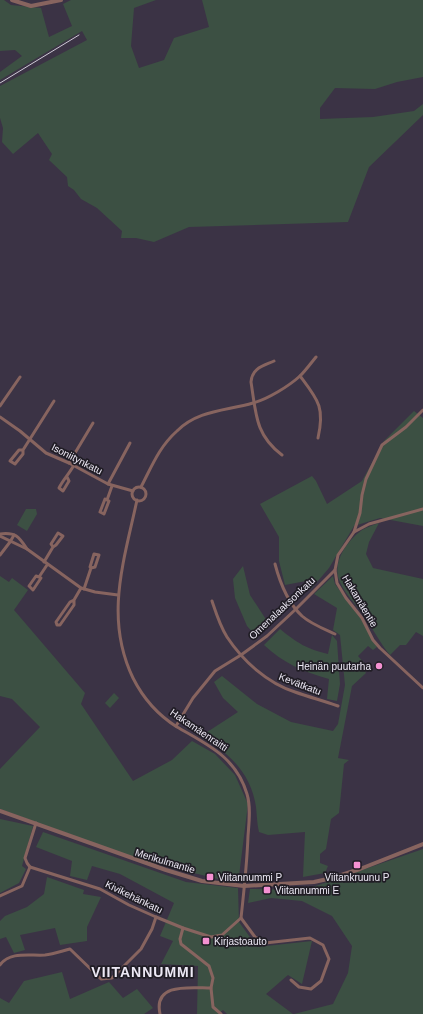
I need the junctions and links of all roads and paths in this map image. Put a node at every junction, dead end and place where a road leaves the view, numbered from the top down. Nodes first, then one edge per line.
1 (12, 0) edge
2 (61, 0) edge
3 (316, 357) dead end
4 (274, 361) dead end
5 (300, 376) junction
6 (20, 377) dead end
7 (54, 401) dead end
8 (254, 403) junction
9 (0, 406) edge
10 (423, 410) edge
11 (0, 417) edge
12 (93, 422) dead end
13 (318, 438) dead end
14 (30, 440) junction
15 (130, 442) dead end
16 (23, 450) junction
17 (282, 455) dead end
18 (69, 463) junction
19 (74, 465) junction
20 (68, 477) dead end
21 (110, 485) junction
22 (141, 487) junction
23 (133, 491) junction
24 (107, 500) dead end
25 (137, 500) junction
26 (423, 509) edge
27 (354, 532) junction
28 (14, 534) junction
29 (0, 535) edge
30 (10, 542) junction
31 (53, 547) junction
32 (26, 549) junction
33 (0, 555) edge
34 (44, 562) junction
35 (275, 564) dead end
36 (47, 565) junction
37 (91, 568) dead end
38 (334, 570) junction
39 (39, 577) junction
40 (83, 588) junction
41 (118, 595) junction
42 (74, 600) junction
43 (212, 601) dead end
44 (296, 609) junction
45 (63, 612) junction
46 (67, 615) junction
47 (335, 634) dead end
48 (241, 655) junction
49 (423, 688) edge
50 (338, 706) dead end
51 (176, 726) junction
52 (0, 811) edge
53 (36, 823) junction
54 (423, 844) edge
55 (30, 867) junction
56 (244, 886) junction
57 (0, 896) edge
58 (156, 917) junction
59 (241, 918) junction
60 (183, 928) junction
61 (0, 966) edge
62 (291, 980) dead end
63 (210, 988) junction
64 (160, 1014) edge
65 (221, 1014) edge

1 - 2 street
3 - 5 street
4 - 8 street
5 - 8 street
5 - 13 street
6 - 9 street
7 - 14 street
8 - 17 street
8 - 22 street
10 - 27 street
11 - 14 street, Isoniitynkatu
12 - 18 street
14 - 16 street
14 - 18 street, Isoniitynkatu
15 - 21 street
16 - 16 street
18 - 19 street, Isoniitynkatu
19 - 20 street
19 - 21 street, Isoniitynkatu
21 - 23 street, Isoniitynkatu
21 - 24 street
22 - 23 street
22 - 25 street
23 - 25 street
25 - 41 street, Hakamäenraitti
26 - 27 street, Hakamäentie
27 - 38 street, Hakamäentie
28 - 29 street
28 - 30 street
28 - 32 street
29 - 30 street
30 - 32 street
30 - 33 street
31 - 31 street
31 - 34 street
32 - 34 street
34 - 36 street
35 - 44 street
36 - 39 street
36 - 40 street
37 - 40 street
38 - 44 street, Omenalaaksonkatu
38 - 49 street, Hakamäentie
39 - 39 street
40 - 41 street
40 - 42 street
41 - 51 street, Hakamäenraitti
42 - 45 street
42 - 46 street
43 - 48 street, Kevätkatu
44 - 47 street
44 - 48 street, Omenalaaksonkatu
45 - 46 street
45 - 46 street
48 - 50 street, Kevätkatu
48 - 51 street, Omenalaaksonkatu
51 - 56 street, Hakamäenraitti
52 - 53 street, Merikulmantie
53 - 55 street
53 - 56 street, Merikulmantie
54 - 56 street, Merikulmantie
55 - 57 street
55 - 58 street, Kivikehänkatu
56 - 59 street
58 - 60 street, Kivikehänkatu
58 - 61 street
59 - 60 street, Kivikehänkatu
59 - 62 street
60 - 63 street
63 - 64 street
63 - 65 street

